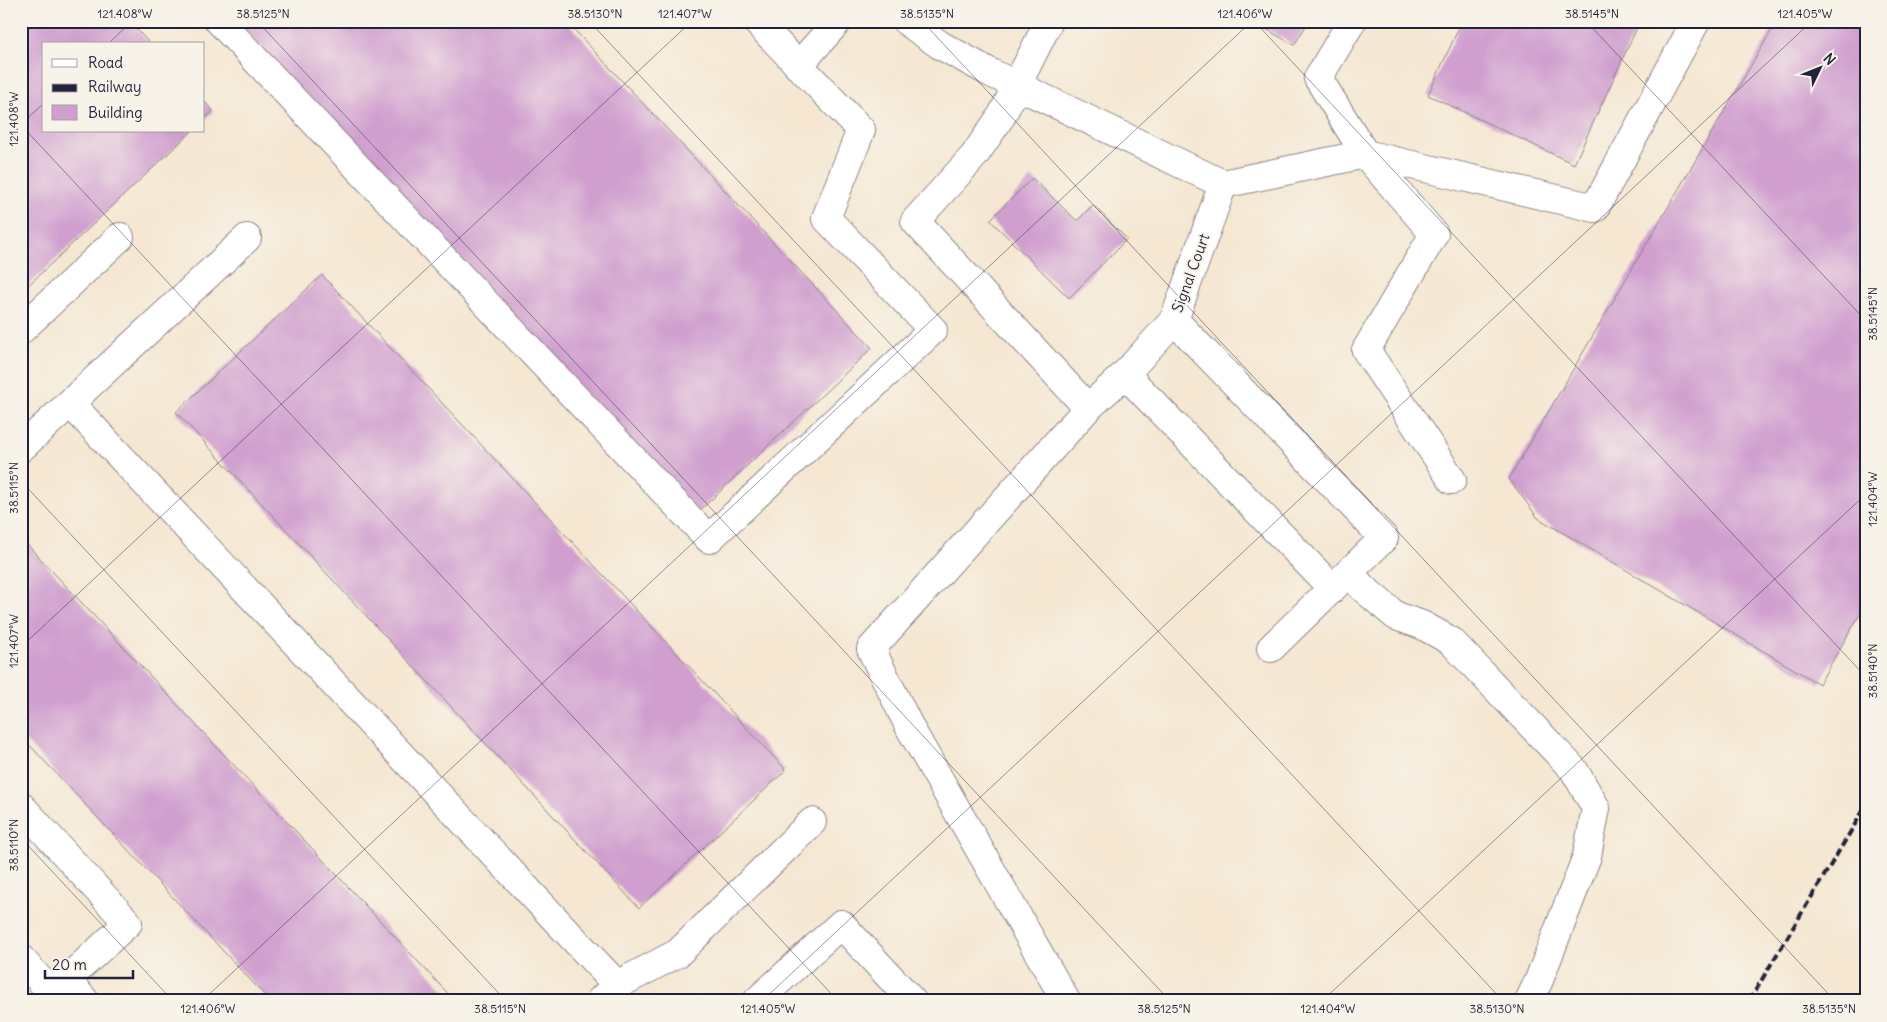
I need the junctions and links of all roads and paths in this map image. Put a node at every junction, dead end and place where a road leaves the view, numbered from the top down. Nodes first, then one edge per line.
1 (219, 21) edge
2 (756, 21) edge
3 (838, 21) edge
4 (906, 21) edge
5 (1049, 21) edge
6 (1352, 21) edge
7 (1696, 21) edge
8 (798, 66) junction
9 (1018, 86) junction
10 (1365, 154) junction
11 (1223, 184) junction
12 (120, 237) dead end
13 (248, 238) dead end
14 (1174, 320) junction
15 (21, 330) edge
16 (1125, 374) junction
17 (70, 403) junction
18 (1088, 408) junction
19 (21, 448) edge
20 (1452, 480) dead end
21 (1340, 580) junction
22 (1271, 648) dead end
23 (21, 806) edge
24 (812, 822) dead end
25 (21, 959) edge
26 (66, 980) junction
27 (609, 993) edge
28 (85, 1001) edge
29 (757, 1001) edge
30 (912, 1001) edge
31 (1066, 1001) edge
32 (1529, 1001) edge

1 - 8 street
2 - 8 street
3 - 8 street
4 - 9 street
5 - 9 street
6 - 10 street
7 - 10 street
9 - 11 street
9 - 18 street
10 - 11 street
10 - 20 street
11 - 14 street, Signal Court
12 - 15 street
13 - 17 street
14 - 16 street
14 - 21 street, Signal Court
16 - 18 street
16 - 21 street
17 - 19 street
17 - 27 street
18 - 31 street
21 - 22 street, Signal Court
21 - 32 street
23 - 26 street
24 - 27 street
25 - 26 street
26 - 28 street
29 - 30 street

